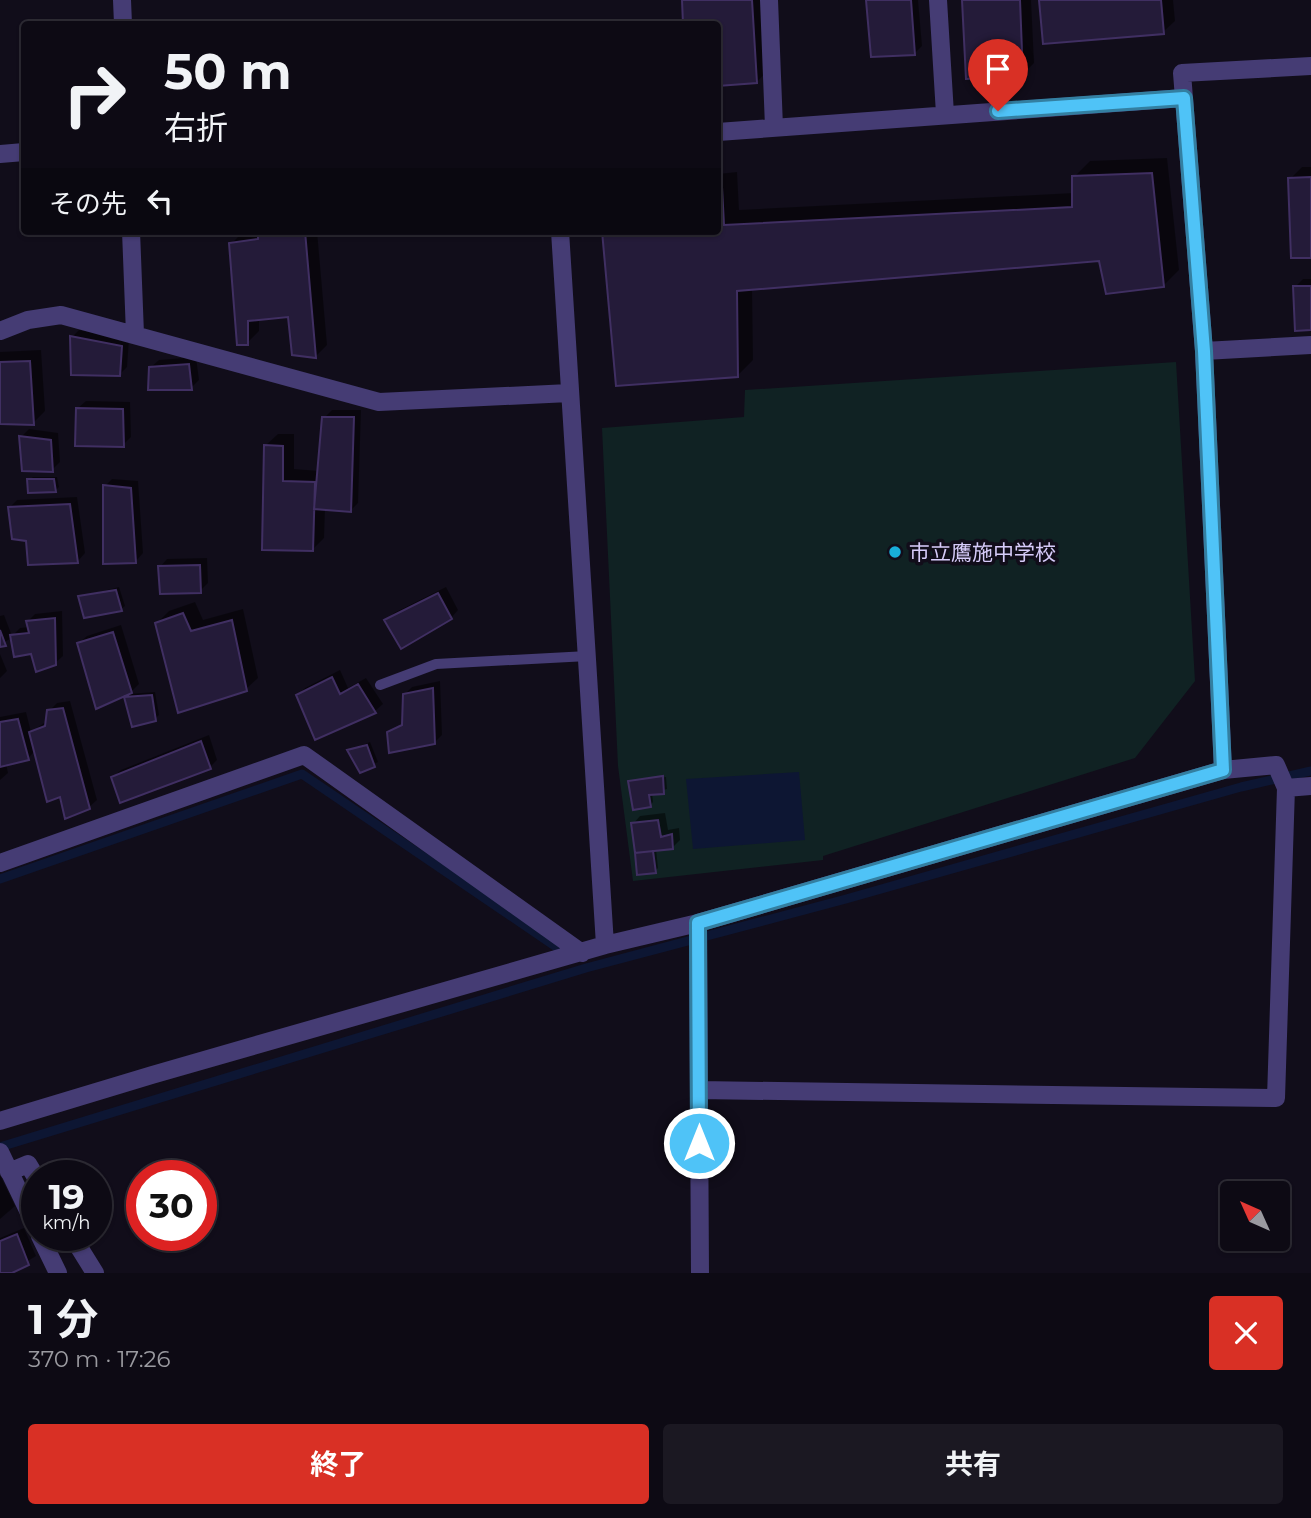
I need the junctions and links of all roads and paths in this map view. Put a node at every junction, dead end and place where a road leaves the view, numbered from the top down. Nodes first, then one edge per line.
1 (122, 0) edge
2 (769, 0) edge
3 (938, 0) edge
4 (123, 21) edge
5 (1311, 66) edge
6 (1184, 98) junction
7 (945, 114) junction
8 (774, 127) junction
9 (721, 132) edge
10 (21, 152) edge
11 (0, 154) edge
12 (131, 235) edge
13 (560, 235) edge
14 (0, 331) edge
15 (135, 334) junction
16 (1311, 345) edge
17 (1204, 351) junction
18 (569, 393) junction
19 (588, 656) junction
20 (380, 685) dead end
21 (1223, 770) junction
22 (1311, 786) edge
23 (1286, 788) junction
24 (0, 863) edge
25 (698, 923) junction
26 (606, 945) junction
27 (582, 953) junction
28 (699, 1090) junction
29 (0, 1121) edge
30 (0, 1152) edge
31 (21, 1167) edge
32 (9, 1172) junction
33 (21, 1196) edge
34 (47, 1251) edge
35 (81, 1251) edge
36 (58, 1273) edge
37 (95, 1273) edge
38 (700, 1273) edge

1 - 4 street
2 - 8 street
3 - 7 street
5 - 6 street
6 - 7 street
6 - 17 street
7 - 8 street
8 - 9 street
10 - 11 street
12 - 15 street
13 - 18 street
14 - 15 street
15 - 18 street
16 - 17 street
17 - 21 street
18 - 19 street
19 - 20 lane
19 - 26 street
21 - 23 street
21 - 25 street
22 - 23 street
23 - 28 street
24 - 27 street
25 - 26 street
25 - 28 street
26 - 27 street
27 - 29 street
28 - 38 street
30 - 32 street
31 - 32 street
32 - 33 street
34 - 36 street
35 - 37 street

